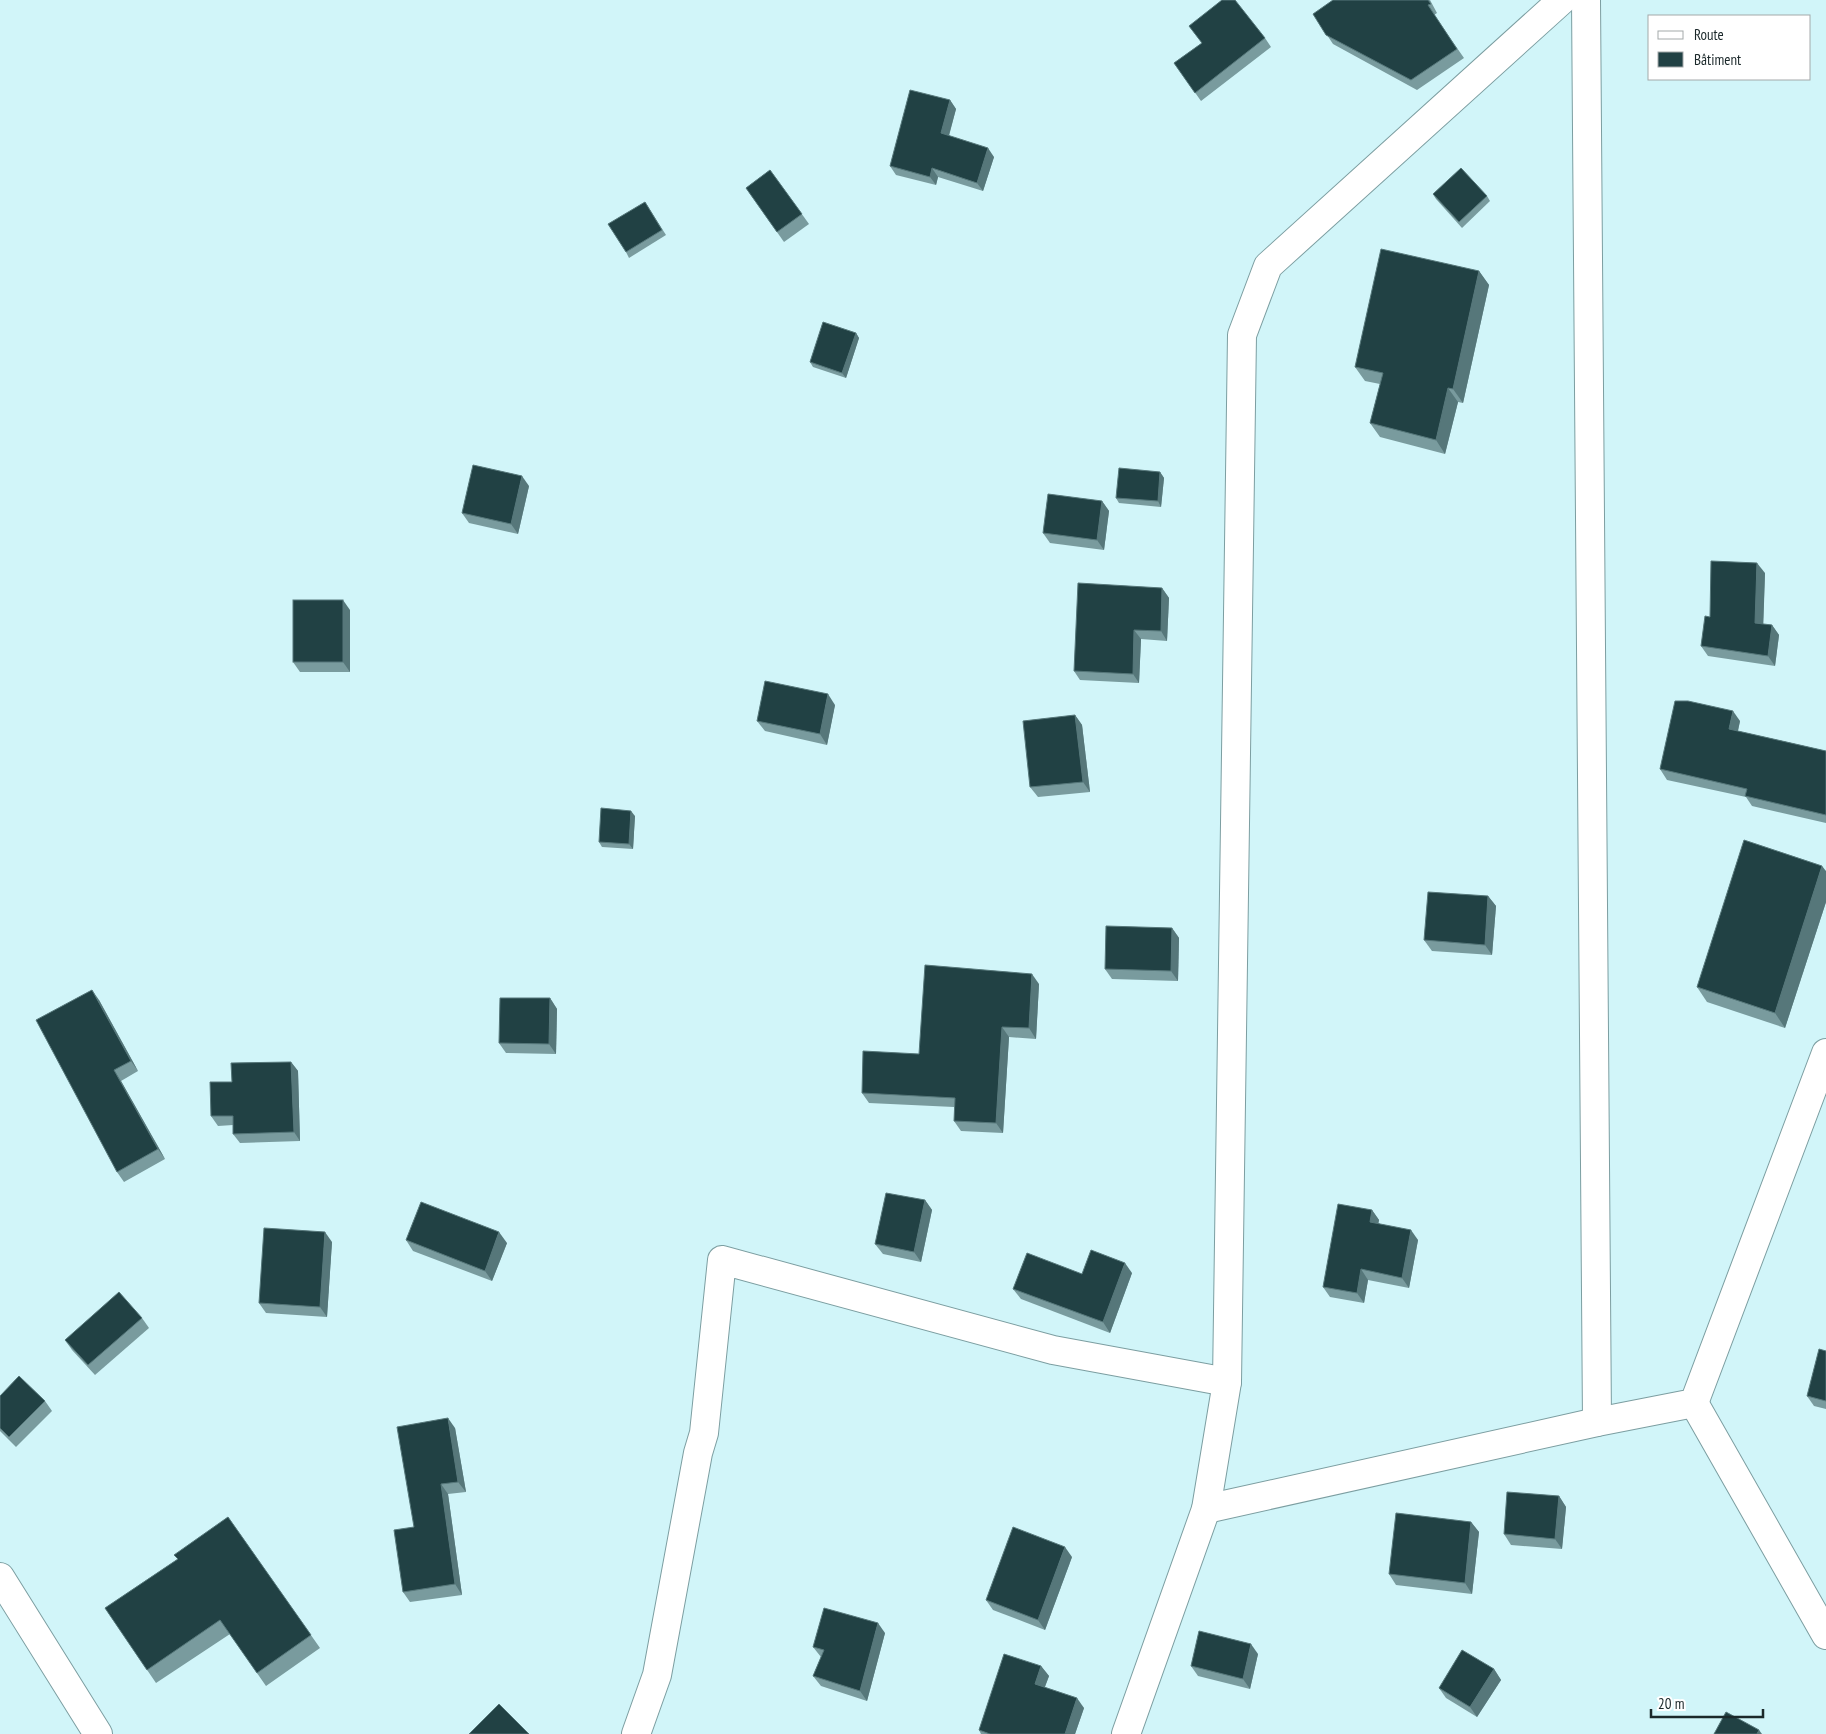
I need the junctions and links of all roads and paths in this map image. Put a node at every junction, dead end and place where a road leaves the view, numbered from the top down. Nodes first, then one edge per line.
1 (1562, 0) edge
2 (1586, 0) edge
3 (1826, 1053) edge
4 (1227, 1382) junction
5 (1694, 1404) junction
6 (1597, 1422) junction
7 (1206, 1509) junction
8 (0, 1577) edge
9 (1826, 1635) edge
10 (98, 1734) edge
11 (636, 1734) edge
12 (1126, 1734) edge

1 - 4 street
2 - 6 street
3 - 5 street
4 - 7 street
4 - 11 street
5 - 6 street
5 - 9 street
6 - 7 street
7 - 12 street
8 - 10 street

